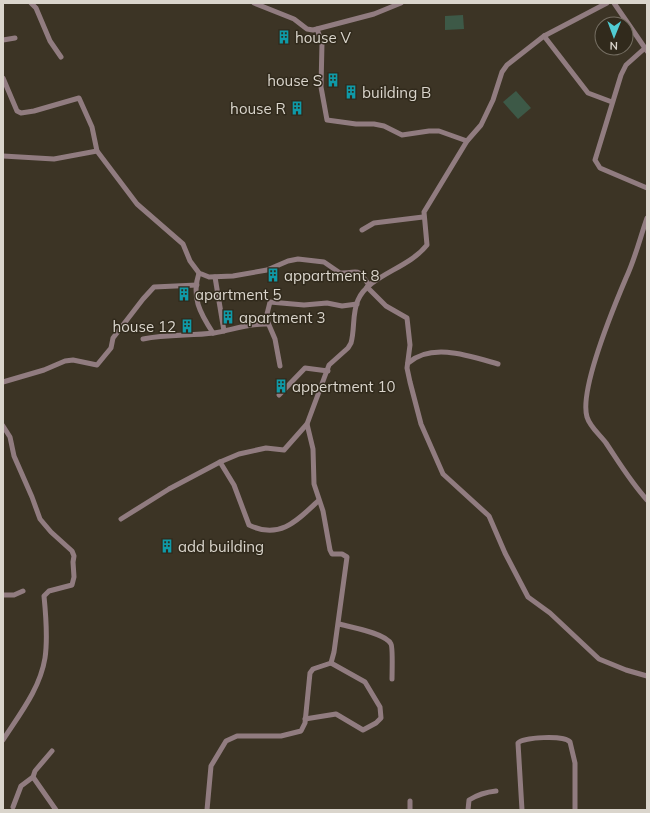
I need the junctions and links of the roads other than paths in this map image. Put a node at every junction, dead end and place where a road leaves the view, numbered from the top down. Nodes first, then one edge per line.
1 (31, 3) edge
2 (254, 3) edge
3 (401, 3) edge
4 (607, 3) edge
5 (614, 3) edge
6 (317, 29) junction
7 (544, 36) junction
8 (15, 38) dead end
9 (3, 40) edge
10 (646, 50) edge
11 (61, 57) dead end
12 (3, 78) edge
13 (612, 102) junction
14 (468, 141) junction
15 (97, 151) junction
16 (3, 156) edge
17 (647, 188) edge
18 (423, 217) junction
19 (647, 218) edge
20 (362, 230) dead end
21 (199, 273) junction
22 (215, 277) junction
23 (197, 285) junction
24 (368, 286) junction
25 (357, 304) junction
26 (268, 324) junction
27 (224, 331) junction
28 (213, 333) junction
29 (143, 339) dead end
30 (408, 363) junction
31 (498, 364) dead end
32 (280, 366) dead end
33 (328, 371) junction
34 (3, 382) edge
35 (279, 396) dead end
36 (307, 424) junction
37 (3, 426) edge
38 (220, 462) junction
39 (647, 500) edge
40 (318, 501) junction
41 (121, 519) dead end
42 (23, 591) dead end
43 (3, 595) edge
44 (338, 624) junction
45 (330, 663) junction
46 (647, 676) edge
47 (392, 678) dead end
48 (305, 719) junction
49 (3, 740) edge
50 (52, 751) dead end
51 (33, 777) junction
52 (496, 791) dead end
53 (410, 801) dead end
54 (13, 807) dead end
55 (56, 810) edge
56 (208, 810) edge
57 (410, 810) edge
58 (468, 810) edge
59 (522, 810) edge
60 (575, 810) edge

1 - 11 street
2 - 6 street
3 - 6 street
4 - 7 street
5 - 10 street
6 - 14 street
7 - 13 street
7 - 14 street
8 - 9 street
10 - 13 street
12 - 15 street
13 - 17 street
14 - 18 street
15 - 16 street
15 - 21 street
18 - 20 street
18 - 24 street
19 - 39 street
21 - 22 street
21 - 23 street
22 - 24 street
22 - 27 street
23 - 28 street
23 - 34 street
24 - 25 street
24 - 30 street
25 - 26 street
25 - 33 street
26 - 27 street
26 - 32 street
27 - 28 street
28 - 29 street
30 - 31 street
30 - 46 street
33 - 35 street
33 - 36 street
36 - 38 street
36 - 40 street
37 - 49 street
38 - 40 street
38 - 41 street
40 - 44 street
42 - 43 street
44 - 45 street
44 - 47 street
45 - 48 street
45 - 48 street
48 - 56 street
50 - 51 street
51 - 54 street
51 - 55 street
52 - 58 street
53 - 57 street
59 - 60 street

